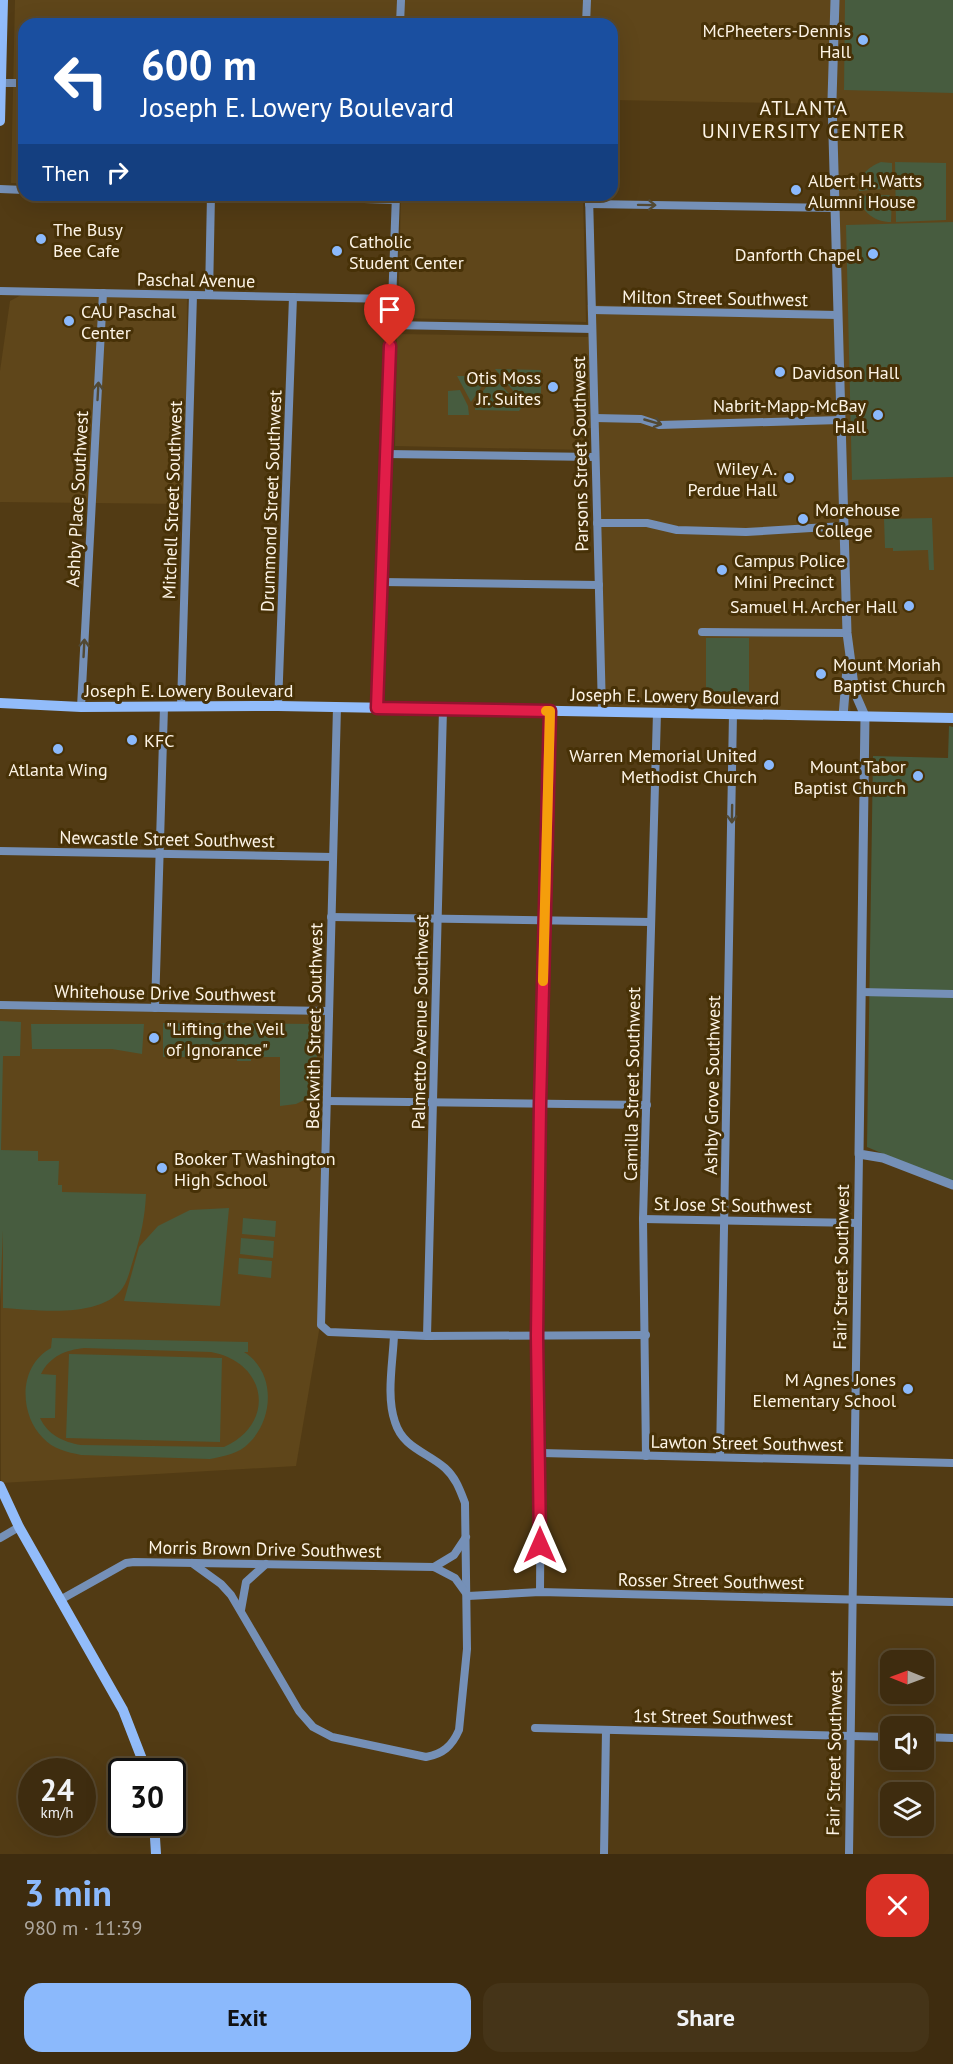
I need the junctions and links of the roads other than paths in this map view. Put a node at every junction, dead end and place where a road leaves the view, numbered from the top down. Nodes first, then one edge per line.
1 (3, 0) edge
2 (401, 0) edge
3 (587, 0) edge
4 (835, 0) edge
5 (400, 18) edge
6 (586, 18) edge
7 (1, 83) edge
8 (18, 83) edge
9 (0, 121) edge
10 (0, 189) edge
11 (18, 190) edge
12 (618, 200) edge
13 (211, 201) edge
14 (396, 201) edge
15 (589, 201) edge
16 (835, 208) junction
17 (0, 291) edge
18 (103, 293) junction
19 (193, 295) junction
20 (209, 295) junction
21 (293, 297) junction
22 (392, 299) junction
23 (592, 310) junction
24 (838, 315) junction
25 (391, 325) junction
26 (592, 329) junction
27 (595, 418) junction
28 (841, 420) junction
29 (386, 454) junction
30 (596, 457) junction
31 (597, 524) junction
32 (844, 526) junction
33 (382, 582) junction
34 (599, 585) junction
35 (702, 632) dead end
36 (847, 633) junction
37 (848, 657) junction
38 (0, 703) edge
39 (181, 706) junction
40 (278, 706) junction
41 (81, 707) junction
42 (164, 707) junction
43 (337, 707) junction
44 (377, 708) junction
45 (443, 709) junction
46 (550, 711) junction
47 (602, 711) junction
48 (657, 712) junction
49 (733, 714) junction
50 (843, 716) junction
51 (865, 716) junction
52 (953, 718) edge
53 (0, 851) edge
54 (159, 854) junction
55 (333, 857) junction
56 (331, 917) junction
57 (437, 918) junction
58 (545, 920) junction
59 (651, 922) junction
60 (861, 992) junction
61 (953, 994) edge
62 (0, 1005) edge
63 (155, 1008) junction
64 (329, 1011) junction
65 (327, 1101) junction
66 (433, 1102) junction
67 (540, 1104) junction
68 (647, 1106) junction
69 (859, 1155) junction
70 (953, 1185) edge
71 (643, 1218) junction
72 (725, 1220) junction
73 (858, 1223) junction
74 (394, 1335) junction
75 (646, 1335) junction
76 (428, 1336) junction
77 (537, 1336) junction
78 (541, 1453) junction
79 (646, 1456) junction
80 (720, 1457) junction
81 (854, 1461) junction
82 (953, 1463) edge
83 (0, 1486) edge
84 (19, 1527) junction
85 (467, 1535) junction
86 (0, 1538) edge
87 (192, 1563) junction
88 (266, 1564) junction
89 (434, 1566) junction
90 (540, 1592) junction
91 (468, 1596) junction
92 (60, 1600) junction
93 (853, 1600) junction
94 (953, 1602) edge
95 (241, 1610) junction
96 (535, 1728) dead end
97 (606, 1730) junction
98 (851, 1736) junction
99 (880, 1737) edge
100 (934, 1737) edge
101 (953, 1738) edge
102 (142, 1758) edge
103 (155, 1836) edge
104 (156, 1854) edge
105 (604, 1854) edge
106 (849, 1854) edge

1 - 7 main road
2 - 5 street
3 - 6 street
4 - 16 street
7 - 8 street
7 - 9 main road
10 - 11 street
12 -> 16 street
13 - 20 street
14 - 22 street
15 - 23 street, Parsons Street Southwest
16 - 24 street
17 - 18 street, Paschal Avenue
18 - 19 street, Paschal Avenue
41 -> 18 street, Ashby Place Southwest
19 - 20 street, Paschal Avenue
19 - 39 street, Mitchell Street Southwest
20 - 21 street, Paschal Avenue
21 - 22 street, Paschal Avenue
21 - 40 street, Drummond Street Southwest
22 - 25 street
23 - 24 street, Milton Street Southwest
23 - 26 street, Parsons Street Southwest
24 - 28 street
25 - 26 street
25 - 29 street
26 - 27 street, Parsons Street Southwest
27 -> 28 street
27 - 30 street, Parsons Street Southwest
28 - 32 street
29 - 30 street
29 - 33 street
30 - 31 street, Parsons Street Southwest
31 - 32 street
31 - 34 street, Parsons Street Southwest
32 - 36 street
33 - 34 street
33 - 44 street
34 - 47 street, Parsons Street Southwest
35 - 36 street
36 - 37 street
37 - 50 street
37 - 51 street
38 - 41 main road, Joseph E. Lowery Boulevard
39 - 40 main road, Joseph E. Lowery Boulevard
39 - 42 main road, Joseph E. Lowery Boulevard
40 - 43 main road, Joseph E. Lowery Boulevard
41 - 42 main road, Joseph E. Lowery Boulevard
42 - 54 street
43 - 44 main road, Joseph E. Lowery Boulevard
43 - 55 street, Beckwith Street Southwest
44 - 45 main road, Joseph E. Lowery Boulevard
45 - 46 main road, Joseph E. Lowery Boulevard
45 - 57 street, Palmetto Avenue Southwest
46 - 47 main road, Joseph E. Lowery Boulevard
46 - 58 street
47 - 48 main road, Joseph E. Lowery Boulevard
48 - 49 main road, Joseph E. Lowery Boulevard
48 - 59 street, Camilla Street Southwest
49 - 50 main road, Joseph E. Lowery Boulevard
49 -> 72 street, Ashby Grove Southwest
50 - 51 main road, Joseph E. Lowery Boulevard
51 - 52 main road, Joseph E. Lowery Boulevard
51 - 60 street, Fair Street Southwest
53 - 54 street, Newcastle Street Southwest
54 - 55 street, Newcastle Street Southwest
54 - 63 street
55 - 56 street, Beckwith Street Southwest
56 - 57 street
56 - 64 street, Beckwith Street Southwest
57 - 58 street
57 - 66 street, Palmetto Avenue Southwest
58 - 59 street
58 - 67 street
59 - 68 street, Camilla Street Southwest
60 - 61 street
60 - 69 street, Fair Street Southwest
62 - 63 street, Whitehouse Drive Southwest
63 - 64 street, Whitehouse Drive Southwest
64 - 65 street, Beckwith Street Southwest
65 - 66 street
65 - 74 street, Beckwith Street Southwest
66 - 67 street
66 - 76 street, Palmetto Avenue Southwest
67 - 68 street
67 - 77 street
68 - 71 street, Camilla Street Southwest
69 - 70 street
69 - 73 street, Fair Street Southwest
71 - 72 street, St Jose St Southwest
71 - 75 street, Camilla Street Southwest
72 - 73 street, St Jose St Southwest
72 - 80 street, Ashby Grove Southwest
73 - 81 street, Fair Street Southwest
74 - 76 street
74 - 85 street
75 - 77 street
75 - 79 street, Camilla Street Southwest
76 - 77 street
77 - 78 street
78 - 79 street, Lawton Street Southwest
78 - 90 street
79 - 80 street, Lawton Street Southwest
80 - 81 street, Lawton Street Southwest
81 - 82 street, Lawton Street Southwest
81 - 93 street, Fair Street Southwest
83 - 84 main road
84 - 86 street
84 - 92 main road
85 - 89 street
85 - 91 street
87 - 88 street, Morris Brown Drive Southwest
87 - 92 street, Morris Brown Drive Southwest
87 - 95 street
88 - 89 street, Morris Brown Drive Southwest
88 - 95 street
89 - 91 street
90 - 91 street, Rosser Street Southwest
90 - 93 street, Rosser Street Southwest
91 - 95 street
92 - 102 main road
93 - 94 street, Rosser Street Southwest
93 - 98 street, Fair Street Southwest
96 - 97 street, 1st Street Southwest
97 - 98 street, 1st Street Southwest
97 - 105 street
98 - 99 street, 1st Street Southwest
98 - 106 street, Fair Street Southwest
100 - 101 street
103 - 104 main road

